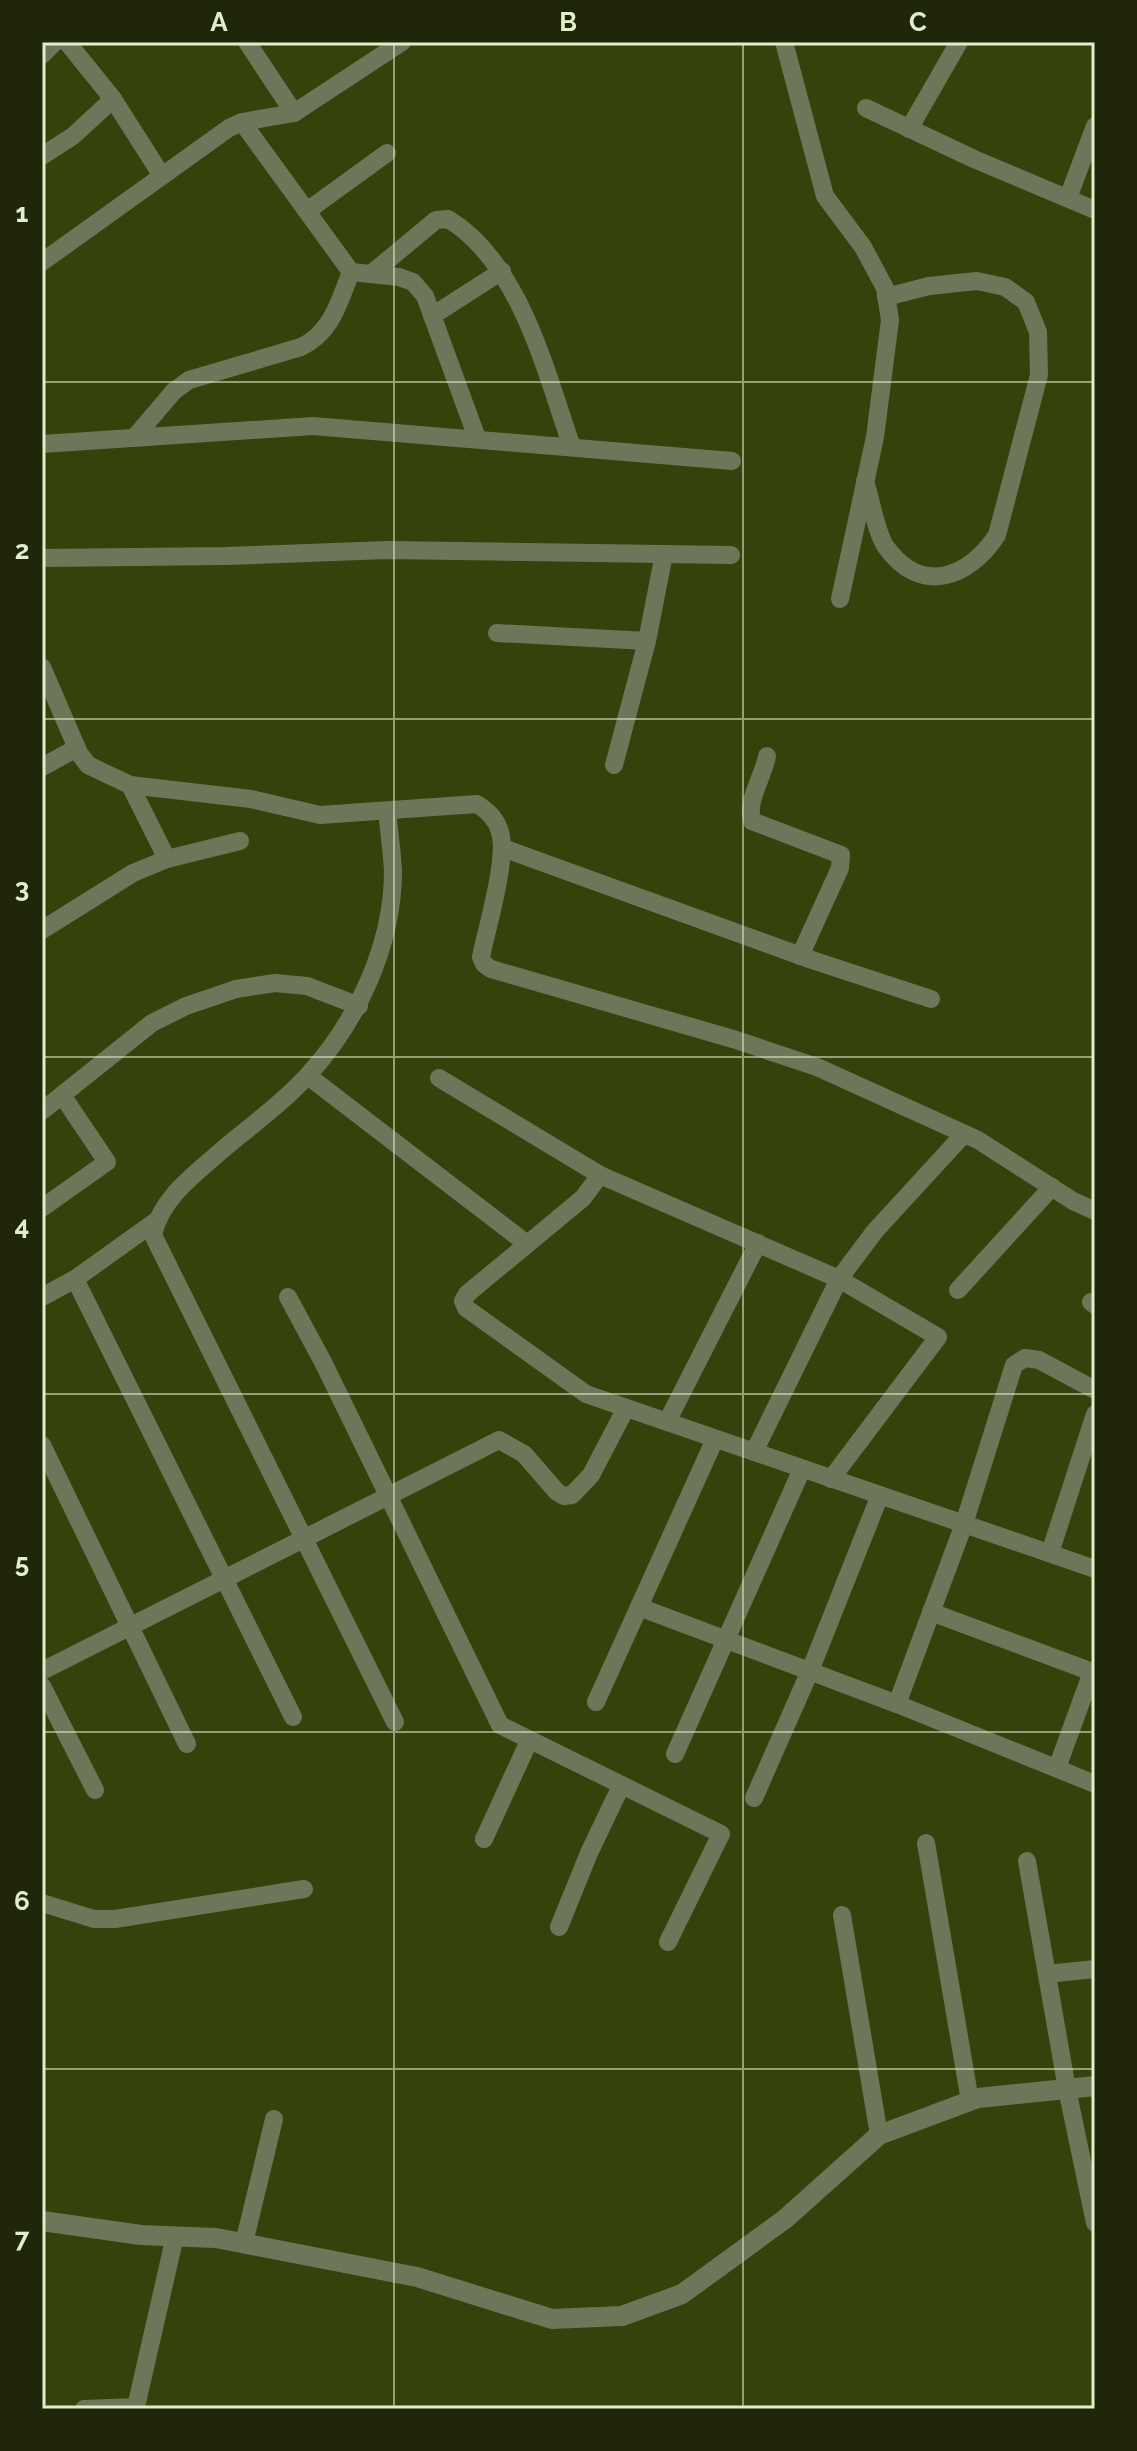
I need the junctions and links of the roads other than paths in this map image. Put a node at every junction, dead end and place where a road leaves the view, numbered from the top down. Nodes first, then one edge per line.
1 (55, 42) edge
2 (67, 42) edge
3 (247, 42) edge
4 (402, 42) edge
5 (784, 42) edge
6 (959, 42) edge
7 (42, 55) edge
8 (113, 99) junction
9 (866, 108) dead end
10 (294, 113) junction
11 (242, 122) junction
12 (1095, 126) edge
13 (909, 129) junction
14 (387, 153) dead end
15 (42, 156) edge
16 (162, 176) junction
17 (1068, 198) junction
18 (1095, 210) edge
19 (307, 211) junction
20 (42, 262) edge
21 (502, 271) junction
22 (351, 272) junction
23 (371, 274) junction
24 (886, 297) junction
25 (432, 316) junction
26 (134, 438) junction
27 (477, 438) junction
28 (42, 444) edge
29 (572, 447) junction
30 (732, 461) dead end
31 (865, 481) junction
32 (664, 554) junction
33 (731, 555) dead end
34 (42, 558) edge
35 (840, 599) dead end
36 (497, 633) dead end
37 (647, 641) junction
38 (42, 667) edge
39 (77, 748) junction
40 (767, 756) dead end
41 (614, 765) dead end
42 (42, 767) edge
43 (130, 785) junction
44 (387, 811) junction
45 (240, 841) dead end
46 (503, 848) junction
47 (167, 859) junction
48 (42, 930) edge
49 (800, 956) junction
50 (931, 999) dead end
51 (359, 1006) junction
52 (308, 1076) junction
53 (439, 1078) dead end
54 (62, 1095) junction
55 (42, 1111) edge
56 (964, 1134) junction
57 (600, 1175) junction
58 (1052, 1187) junction
59 (42, 1208) edge
60 (1095, 1211) edge
61 (156, 1221) junction
62 (758, 1243) junction
63 (527, 1244) junction
64 (75, 1279) junction
65 (839, 1279) junction
66 (958, 1290) dead end
67 (42, 1297) edge
68 (288, 1297) dead end
69 (1095, 1390) edge
70 (626, 1408) junction
71 (1095, 1414) edge
72 (667, 1422) junction
73 (715, 1439) junction
74 (42, 1445) edge
75 (754, 1452) junction
76 (802, 1469) junction
77 (831, 1479) junction
78 (388, 1493) junction
79 (880, 1495) junction
80 (964, 1524) junction
81 (303, 1537) junction
82 (1050, 1553) junction
83 (1095, 1569) edge
84 (224, 1577) junction
85 (639, 1607) junction
86 (931, 1612) junction
87 (130, 1626) junction
88 (726, 1640) junction
89 (42, 1671) edge
90 (810, 1671) junction
91 (1094, 1672) edge
92 (42, 1686) edge
93 (596, 1702) dead end
94 (897, 1704) junction
95 (293, 1717) dead end
96 (395, 1722) dead end
97 (529, 1741) junction
98 (187, 1744) dead end
99 (675, 1754) dead end
100 (1057, 1768) junction
101 (1095, 1784) edge
102 (621, 1786) junction
103 (95, 1790) dead end
104 (754, 1798) dead end
105 (484, 1839) dead end
106 (926, 1843) dead end
107 (1027, 1861) dead end
108 (304, 1889) dead end
109 (42, 1903) edge
110 (842, 1915) dead end
111 (559, 1927) dead end
112 (668, 1942) dead end
113 (1095, 1969) edge
114 (1047, 1974) junction
115 (1095, 2086) edge
116 (1067, 2089) junction
117 (970, 2101) junction
118 (274, 2119) dead end
119 (879, 2135) junction
120 (42, 2221) edge
121 (1095, 2223) edge
122 (175, 2236) junction
123 (244, 2243) junction
124 (84, 2409) edge

1 - 7 street
2 - 8 street
3 - 10 street
4 - 10 street
5 - 24 street
6 - 13 street
8 - 15 street
8 - 16 street
9 - 13 street
10 - 11 street
11 - 16 street
11 - 19 street
12 - 17 street
13 - 17 street
14 - 19 street
16 - 20 street
17 - 18 street
19 - 22 street
21 - 23 street
21 - 25 street
21 - 29 street
22 - 23 street
22 - 26 street
23 - 25 street
24 - 31 street
24 - 31 street
25 - 27 street
26 - 27 street
26 - 28 street
27 - 29 street
29 - 30 street
31 - 35 street
32 - 33 street
32 - 34 street
32 - 37 street
36 - 37 street
37 - 41 street
38 - 39 street
39 - 42 street
39 - 43 street
40 - 49 street
43 - 44 street
43 - 47 street
44 - 46 street
44 - 51 street
45 - 47 street
46 - 49 street
46 - 56 street
47 - 48 street
49 - 50 street
51 - 52 street
51 - 54 street
52 - 61 street
52 - 63 street
53 - 57 street
54 - 55 street
54 - 59 street
56 - 58 street
56 - 65 street
57 - 62 street
57 - 63 street
58 - 60 street
58 - 66 street
61 - 64 street
61 - 81 street
62 - 65 street
62 - 72 street
63 - 70 street
64 - 67 street
64 - 84 street
65 - 75 street
65 - 77 street
68 - 78 street
69 - 80 street
70 - 72 street
70 - 78 street
71 - 82 street
72 - 73 street
73 - 75 street
73 - 85 street
74 - 87 street
75 - 76 street
76 - 77 street
76 - 88 street
77 - 79 street
78 - 81 street
78 - 97 street
79 - 80 street
79 - 90 street
80 - 82 street
80 - 86 street
81 - 84 street
81 - 96 street
82 - 83 street
84 - 87 street
84 - 95 street
85 - 88 street
85 - 93 street
86 - 91 street
86 - 94 street
87 - 89 street
87 - 98 street
88 - 90 street
88 - 99 street
90 - 94 street
90 - 104 street
91 - 100 street
92 - 103 street
94 - 100 street
97 - 102 street
97 - 105 street
100 - 101 street
102 - 111 street
102 - 112 street
106 - 117 street
107 - 114 street
108 - 109 street
110 - 119 street
113 - 114 street
114 - 116 street
115 - 116 street
116 - 117 street
116 - 121 street
117 - 119 street
118 - 123 street
119 - 123 street
120 - 122 street
122 - 123 street
122 - 124 street

